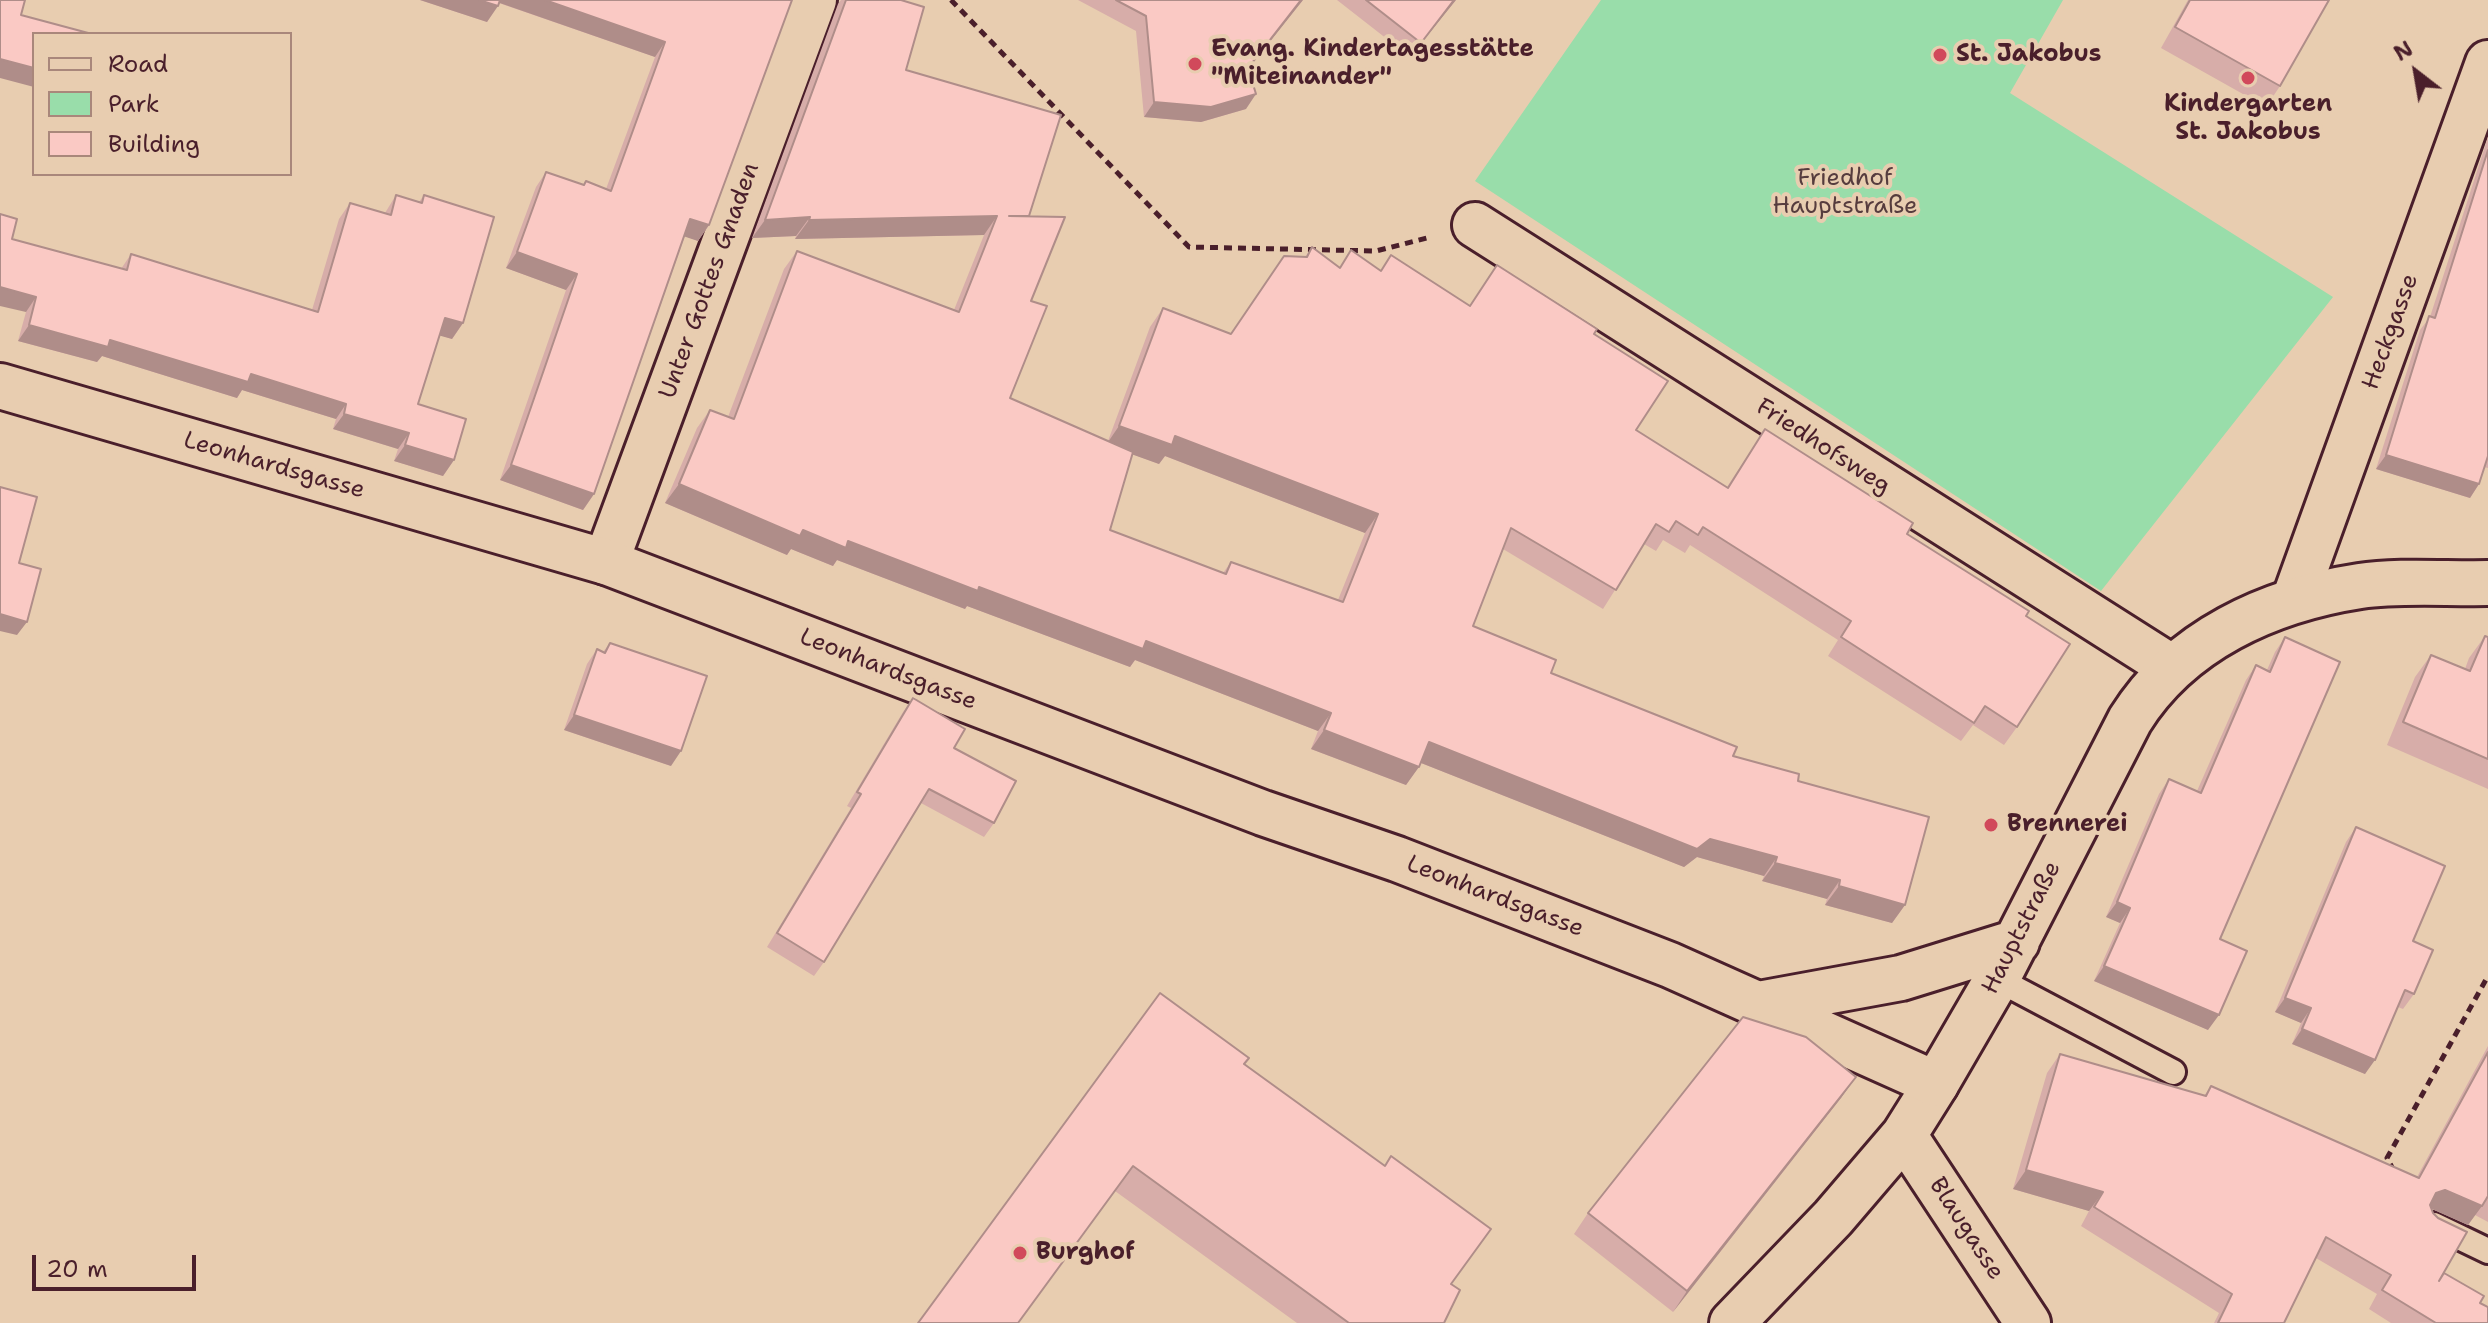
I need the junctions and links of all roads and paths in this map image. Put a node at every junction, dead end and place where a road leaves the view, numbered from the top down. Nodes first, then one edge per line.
1 (814, 0) edge
2 (951, 0) edge
3 (2488, 63) edge
4 (1475, 225) joint
5 (0, 386) edge
6 (606, 562) junction
7 (2488, 583) edge
8 (2294, 600) junction
9 (2171, 667) junction
10 (2007, 961) junction
11 (2488, 976) edge
12 (1759, 1004) junction
13 (2173, 1072) dead end
14 (1936, 1084) junction
15 (1904, 1135) junction
16 (2432, 1224) joint
17 (2488, 1251) edge
18 (1732, 1323) edge
19 (2028, 1323) edge

1 - 6 street, Unter Gottes Gnaden
2 - 4 path
3 - 8 street, Heckgasse
4 - 9 street, Friedhofsweg
5 - 6 street, Leonhardsgasse
6 - 12 street, Leonhardsgasse
7 - 8 street, Hauptstraße
8 - 9 street, Hauptstraße
9 - 10 street, Hauptstraße
10 - 12 street
10 - 13 lane
10 - 14 street, Hauptstraße
11 - 16 path
12 - 14 street, Leonhardsgasse
14 - 15 street, Hauptstraße
15 - 18 street, Hauptstraße
15 - 19 street, Blaugasse
16 - 17 lane

